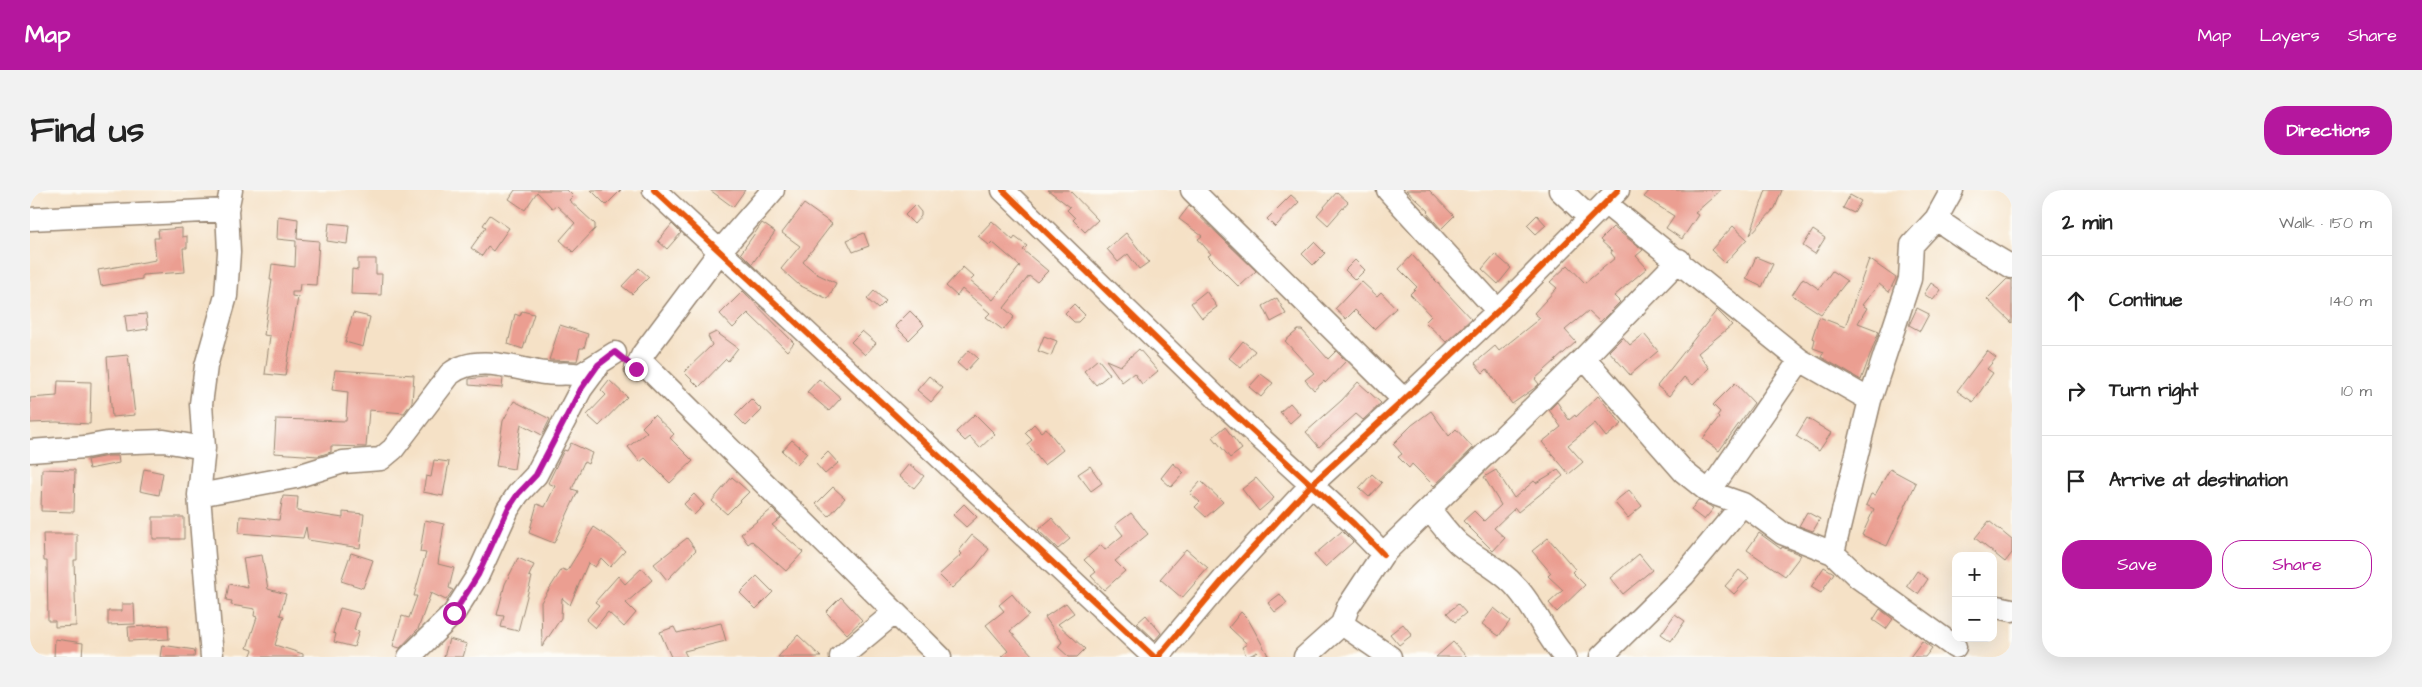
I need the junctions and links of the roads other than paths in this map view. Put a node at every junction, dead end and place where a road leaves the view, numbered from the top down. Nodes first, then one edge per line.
1 (654, 190) edge
2 (772, 190) edge
3 (1003, 190) edge
4 (1192, 190) edge
5 (1388, 190) edge
6 (1560, 190) edge
7 (1952, 190) edge
8 (229, 200) edge
9 (1604, 204) edge
10 (1936, 219) junction
11 (30, 220) edge
12 (720, 250) junction
13 (1679, 260) junction
14 (2012, 267) edge
15 (1498, 311) junction
16 (615, 352) junction
17 (1584, 358) junction
18 (1800, 360) junction
19 (636, 369) junction
20 (1404, 400) junction
21 (1870, 400) junction
22 (204, 448) junction
23 (30, 451) edge
24 (1311, 485) junction
25 (1709, 492) junction
26 (199, 495) junction
27 (1743, 504) junction
28 (1429, 509) junction
29 (1833, 553) junction
30 (1382, 554) junction
31 (1997, 607) edge
32 (2012, 610) edge
33 (894, 613) junction
34 (1342, 624) junction
35 (1955, 647) edge
36 (212, 657) edge
37 (409, 657) edge
38 (840, 657) edge
39 (940, 657) edge
40 (1156, 657) edge
41 (1305, 657) edge
42 (1390, 657) edge
43 (1565, 657) edge
44 (1601, 657) edge

1 - 12 street
2 - 12 street
3 - 24 street
4 - 20 street
5 - 15 street
6 - 9 street
7 - 10 street
8 - 11 street
8 - 22 street
9 - 13 street
9 - 15 street
10 - 14 street
10 - 21 street
12 - 19 street
12 - 40 street
13 - 17 street
13 - 18 street
15 - 20 street
16 - 19 street
16 - 26 street
16 - 37 street
17 - 25 street
17 - 28 street
18 - 21 street
18 - 25 street
19 - 33 street
20 - 24 street
21 - 29 street
22 - 23 street
22 - 26 street
24 - 30 street
24 - 40 street
25 - 27 street
26 - 36 street
27 - 29 street
27 - 44 street
28 - 30 street
28 - 43 street
29 - 35 street
30 - 34 street
31 - 32 street
33 - 38 street
33 - 39 street
34 - 41 street
34 - 42 street

